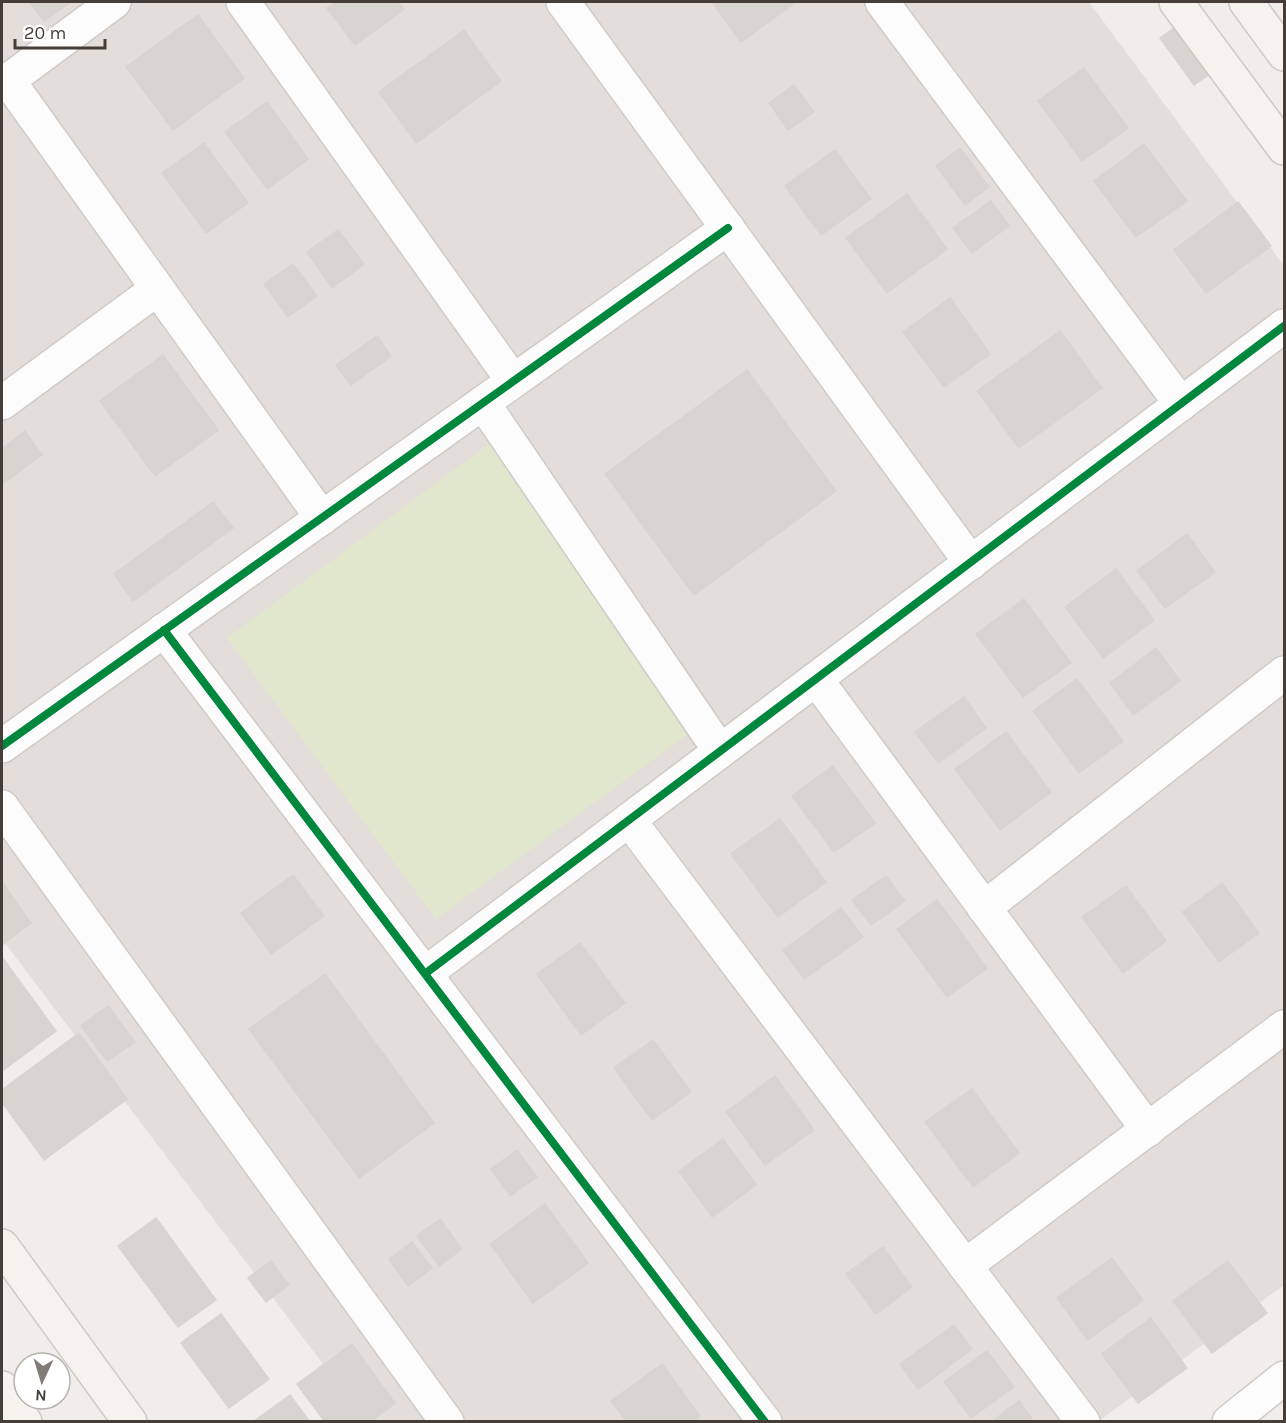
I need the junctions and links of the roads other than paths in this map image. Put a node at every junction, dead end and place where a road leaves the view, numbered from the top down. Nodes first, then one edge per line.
1 (114, 2) edge
2 (243, 2) edge
3 (563, 2) edge
4 (882, 2) edge
5 (1176, 2) edge
6 (1246, 2) edge
7 (1284, 54) edge
8 (5, 83) edge
9 (1284, 148) edge
10 (728, 228) junction
11 (157, 289) junction
12 (1284, 326) edge
13 (513, 381) junction
14 (2, 403) edge
15 (483, 403) junction
16 (1181, 404) junction
17 (322, 518) junction
18 (971, 563) junction
19 (164, 630) junction
20 (1284, 673) edge
21 (816, 680) junction
22 (2, 746) edge
23 (720, 751) junction
24 (2, 807) edge
25 (629, 820) junction
26 (984, 908) junction
27 (426, 973) junction
28 (1284, 1027) edge
29 (1148, 1130) junction
30 (2, 1246) edge
31 (965, 1266) junction
32 (1284, 1378) edge
33 (2, 1388) edge
34 (25, 1422) edge
35 (130, 1422) edge
36 (447, 1422) edge
37 (765, 1422) edge
38 (1083, 1422) edge
39 (1228, 1422) edge

1 - 8 street
2 - 13 street
3 - 10 street
4 - 16 street
5 - 9 main road
6 - 7 main road
8 - 11 street
10 - 13 street
10 - 18 street
11 - 14 street
11 - 17 street
12 - 16 street
13 - 15 street
15 - 17 street
15 - 23 street
16 - 18 street
17 - 19 street
18 - 21 street
19 - 22 street
19 - 27 street
20 - 26 street
21 - 23 street
21 - 26 street
23 - 25 street
24 - 36 street
25 - 27 street
25 - 31 street
26 - 29 street
27 - 37 street
28 - 29 street
29 - 31 street
30 - 35 main road
31 - 38 street
32 - 39 street
33 - 34 main road

